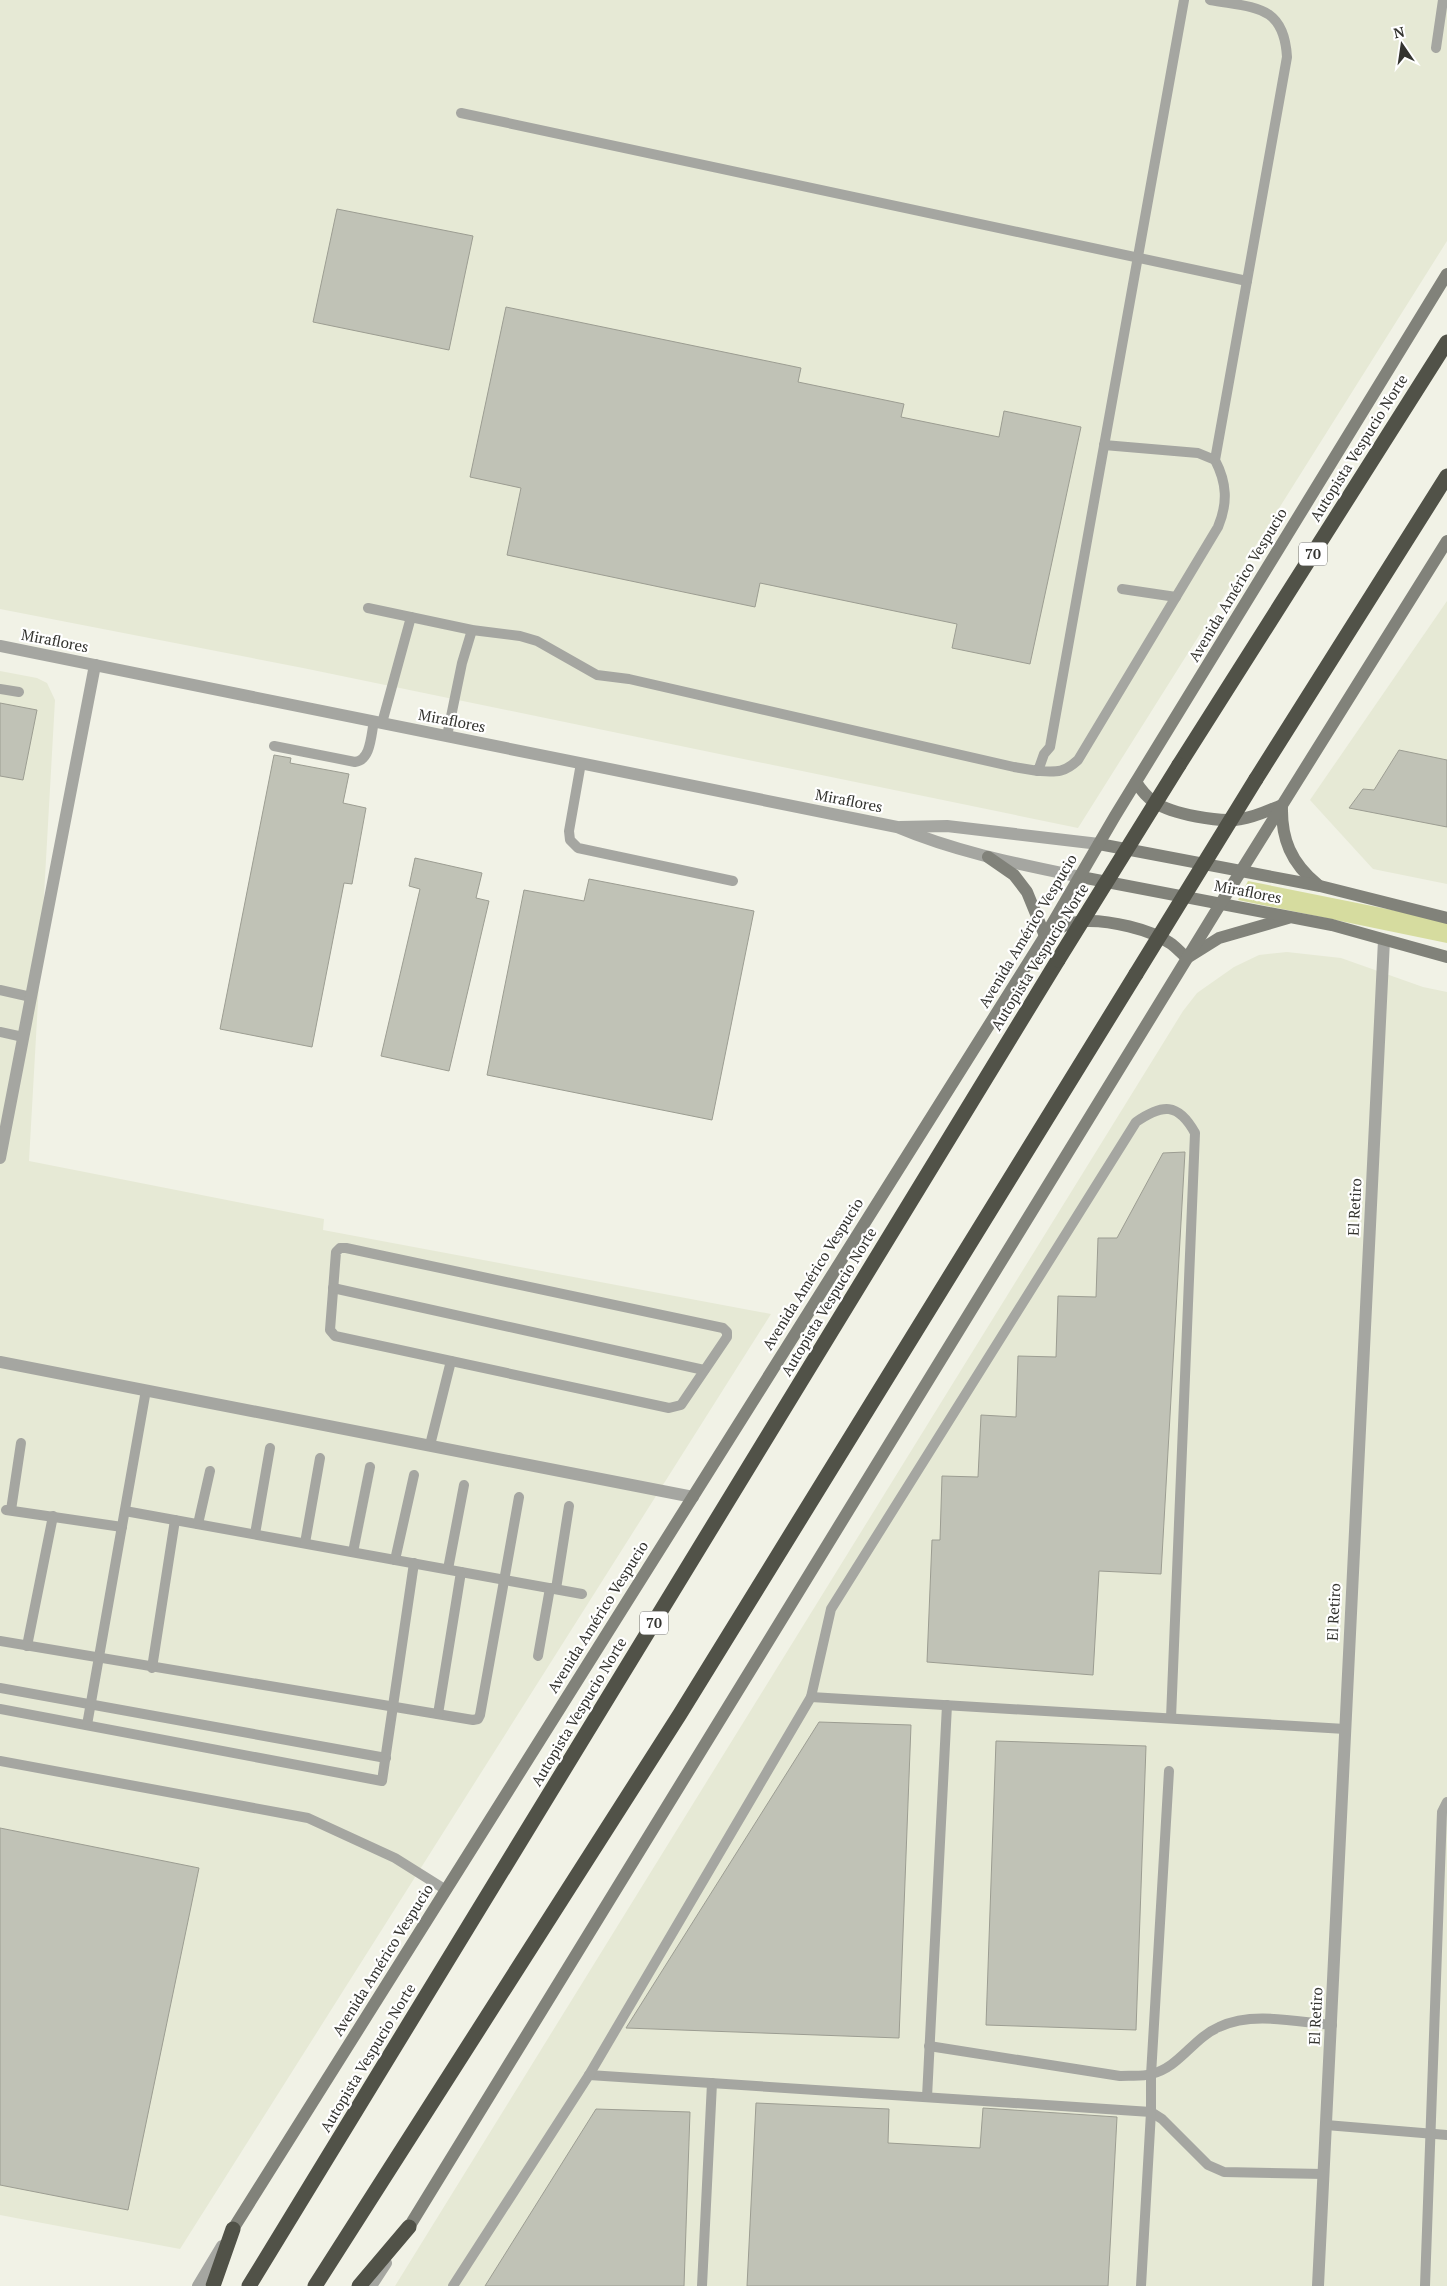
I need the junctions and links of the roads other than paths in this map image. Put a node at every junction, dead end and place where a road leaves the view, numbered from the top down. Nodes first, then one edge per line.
1 (1184, 0) edge
2 (1210, 0) edge
3 (1443, 0) edge
4 (1436, 48) dead end
5 (461, 113) dead end
6 (1138, 258) junction
7 (1447, 274) edge
8 (1247, 281) junction
9 (1447, 342) edge
10 (1104, 445) junction
11 (1215, 460) junction
12 (1447, 476) edge
13 (1447, 541) edge
14 (1122, 589) dead end
15 (1176, 597) junction
16 (368, 608) dead end
17 (410, 616) junction
18 (472, 630) junction
19 (0, 646) edge
20 (95, 665) junction
21 (0, 689) edge
22 (19, 692) dead end
23 (378, 722) junction
24 (447, 736) junction
25 (274, 746) dead end
26 (581, 763) junction
27 (1038, 771) junction
28 (1136, 782) junction
29 (1282, 805) junction
30 (897, 827) junction
31 (1099, 844) junction
32 (988, 858) junction
33 (1240, 871) junction
34 (1081, 877) junction
35 (733, 881) dead end
36 (1320, 886) junction
37 (1221, 903) junction
38 (1293, 917) junction
39 (1447, 918) edge
40 (1045, 936) junction
41 (1384, 940) junction
42 (1447, 957) edge
43 (1187, 958) junction
44 (0, 990) edge
45 (31, 997) junction
46 (0, 1032) edge
47 (23, 1037) junction
48 (0, 1158) edge
49 (333, 1288) junction
50 (451, 1361) junction
51 (0, 1362) edge
52 (704, 1370) junction
53 (146, 1390) junction
54 (21, 1443) dead end
55 (430, 1446) junction
56 (270, 1448) dead end
57 (320, 1458) dead end
58 (370, 1467) dead end
59 (210, 1472) dead end
60 (414, 1475) dead end
61 (464, 1486) dead end
62 (519, 1497) dead end
63 (693, 1497) junction
64 (569, 1506) dead end
65 (125, 1511) junction
66 (53, 1516) junction
67 (175, 1520) junction
68 (198, 1524) junction
69 (122, 1526) junction
70 (256, 1534) junction
71 (305, 1543) junction
72 (353, 1552) junction
73 (395, 1560) junction
74 (414, 1563) junction
75 (448, 1569) junction
76 (461, 1572) junction
77 (504, 1580) junction
78 (553, 1588) junction
79 (582, 1594) dead end
80 (0, 1642) edge
81 (27, 1646) junction
82 (538, 1656) dead end
83 (99, 1659) junction
84 (152, 1668) junction
85 (0, 1688) edge
86 (811, 1697) junction
87 (90, 1705) junction
88 (947, 1705) junction
89 (392, 1708) junction
90 (0, 1709) edge
91 (438, 1714) junction
92 (1171, 1718) junction
93 (87, 1726) junction
94 (1345, 1729) junction
95 (386, 1758) junction
96 (0, 1761) edge
97 (1169, 1771) dead end
98 (1447, 1802) edge
99 (446, 1890) junction
100 (1332, 2025) junction
101 (930, 2046) junction
102 (589, 2074) junction
103 (1151, 2075) junction
104 (712, 2083) junction
105 (927, 2097) junction
106 (1151, 2112) junction
107 (1326, 2125) junction
108 (1431, 2134) junction
109 (1447, 2135) edge
110 (1324, 2174) junction
111 (409, 2227) junction
112 (233, 2229) junction
113 (198, 2286) edge
114 (213, 2286) edge
115 (249, 2286) edge
116 (315, 2286) edge
117 (359, 2286) edge
118 (371, 2286) edge
119 (453, 2286) edge
120 (702, 2286) edge
121 (1141, 2286) edge
122 (1318, 2286) edge
123 (1425, 2286) edge

1 - 6 lane
2 - 8 lane
3 - 4 lane
5 - 6 lane
6 - 8 lane
6 - 10 lane
7 - 28 main road, Avenida Américo Vespucio
8 - 11 lane
9 - 115 highway, Autopista Vespucio Norte / 70, bridge
10 - 11 lane
10 - 27 lane
11 - 15 lane
12 - 116 highway, bridge
13 - 29 main road
14 - 15 lane
15 - 27 lane
16 - 17 lane
17 - 18 lane
17 - 23 lane
18 - 24 lane
18 - 27 lane
19 - 20 street, Miraflores
20 - 23 street, Miraflores
20 - 45 street
21 - 22 lane
23 - 24 street, Miraflores
23 - 25 lane
24 - 26 street, Miraflores
26 - 30 street, Miraflores
26 - 35 lane
28 - 29 main road
28 - 31 main road, Avenida Américo Vespucio
29 - 33 main road
29 - 36 main road
30 - 31 street, Miraflores
30 - 32 street, Miraflores
31 - 33 main road, Miraflores
31 - 34 main road, Avenida Américo Vespucio
32 - 34 street, Miraflores
32 - 40 main road
33 - 36 main road, Miraflores
33 - 37 main road
34 - 37 main road, Miraflores
34 - 40 main road, Avenida Américo Vespucio
36 - 39 main road, Miraflores
37 - 38 main road, Miraflores
37 - 43 main road
38 - 41 main road, Miraflores
38 - 43 main road
40 - 43 main road
40 - 63 main road, Avenida Américo Vespucio
41 - 42 main road, Miraflores
41 - 94 street, El Retiro
43 - 111 main road
44 - 45 lane
45 - 47 street
46 - 47 lane
47 - 48 street
49 - 50 lane
49 - 52 lane
49 - 52 lane
50 - 52 lane
50 - 55 lane
51 - 53 street
53 - 55 street
53 - 65 lane
54 - 66 lane
55 - 63 street
56 - 70 lane
57 - 71 lane
58 - 72 lane
59 - 68 lane
60 - 73 lane
61 - 75 lane
62 - 77 lane
63 - 99 main road, Avenida Américo Vespucio
64 - 78 lane
65 - 67 lane
65 - 69 lane
66 - 69 lane
66 - 81 lane
67 - 68 lane
67 - 84 lane
68 - 70 lane
69 - 83 lane
70 - 71 lane
71 - 72 lane
72 - 73 lane
73 - 74 lane
74 - 75 lane
74 - 89 lane
75 - 76 lane
76 - 77 lane
76 - 91 lane
77 - 78 lane
77 - 91 lane
78 - 79 lane
78 - 82 lane
80 - 81 lane
81 - 83 lane
83 - 84 lane
83 - 87 lane
84 - 89 lane
85 - 87 lane
86 - 88 lane
86 - 92 lane
86 - 102 lane
87 - 93 lane
87 - 95 lane
88 - 92 lane
88 - 101 lane
89 - 91 lane
89 - 95 lane
90 - 93 lane
92 - 94 lane
93 - 95 lane
94 - 100 street, El Retiro
96 - 99 lane
97 - 103 lane
98 - 108 lane
99 - 112 main road, Avenida Américo Vespucio
100 - 103 lane
100 - 107 street, El Retiro
101 - 103 lane
101 - 105 lane
102 - 104 lane
102 - 119 lane
103 - 106 lane
104 - 105 lane
104 - 120 lane
105 - 106 lane
106 - 110 lane
106 - 121 lane
107 - 108 lane
107 - 110 street, El Retiro
108 - 109 lane
108 - 123 lane
110 - 122 street, El Retiro
111 - 117 highway
111 - 118 street
112 - 113 street, Avenida Américo Vespucio
112 - 114 highway

